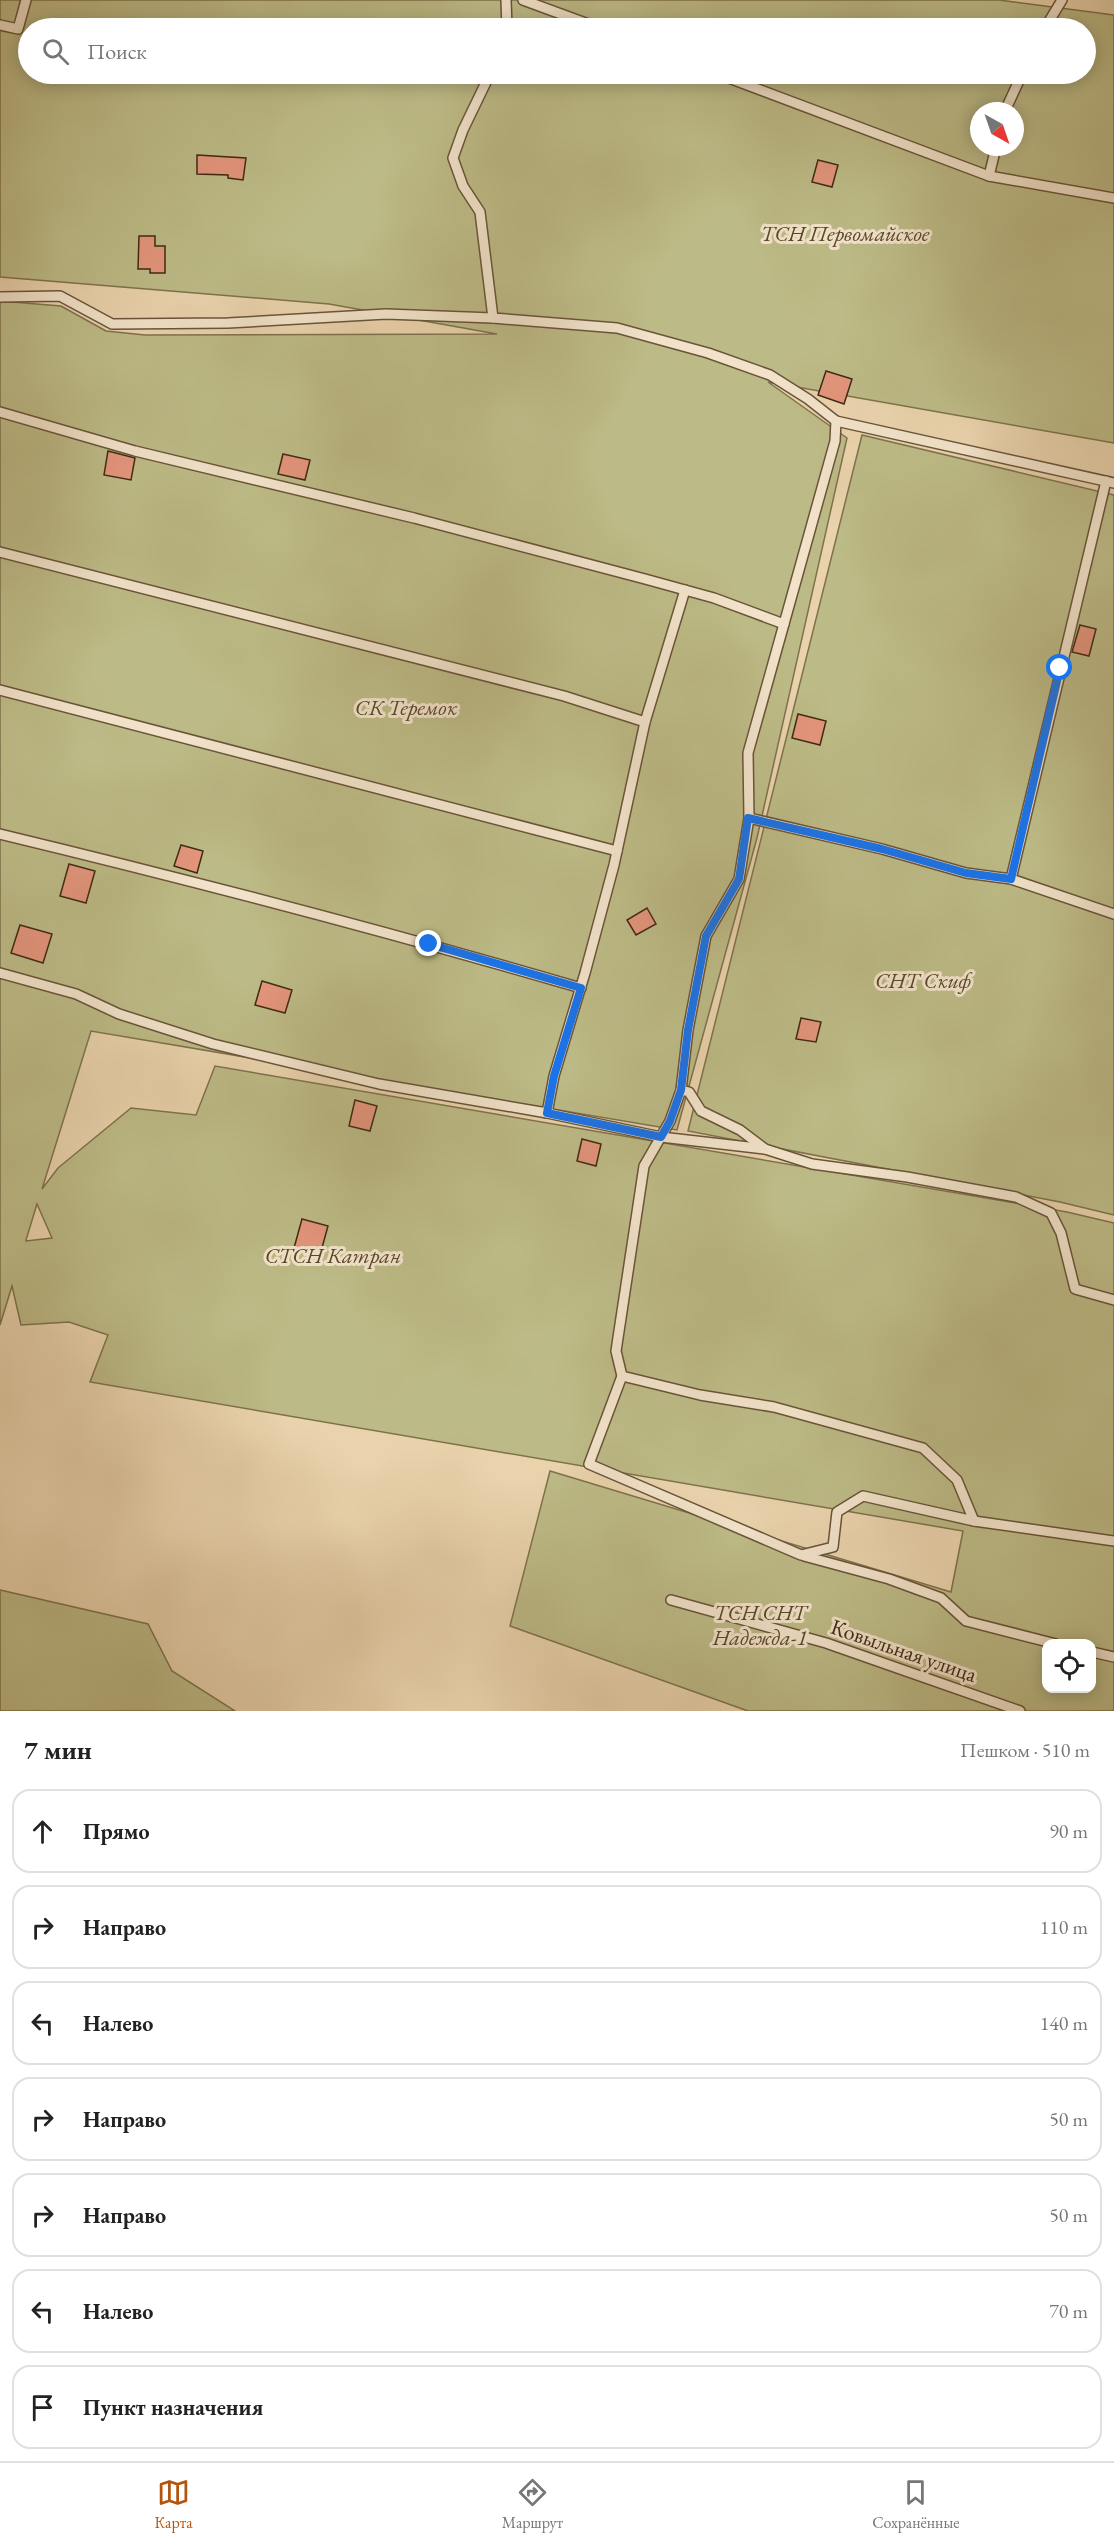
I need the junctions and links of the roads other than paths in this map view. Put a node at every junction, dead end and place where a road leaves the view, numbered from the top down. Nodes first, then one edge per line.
1 (26, 0) edge
2 (506, 0) edge
3 (523, 0) edge
4 (1062, 0) edge
5 (21, 18) edge
6 (507, 18) edge
7 (571, 18) edge
8 (1051, 18) edge
9 (0, 25) edge
10 (18, 29) edge
11 (485, 84) edge
12 (745, 84) edge
13 (1017, 84) edge
14 (1009, 102) edge
15 (994, 156) edge
16 (989, 176) junction
17 (1114, 198) edge
18 (0, 297) edge
19 (493, 318) junction
20 (0, 412) edge
21 (836, 421) junction
22 (1110, 482) edge
23 (0, 552) edge
24 (685, 590) junction
25 (784, 624) junction
26 (0, 690) edge
27 (645, 722) junction
28 (748, 818) junction
29 (0, 834) edge
30 (617, 851) junction
31 (1011, 879) junction
32 (1114, 914) edge
33 (0, 973) edge
34 (581, 988) junction
35 (681, 1090) junction
36 (547, 1113) junction
37 (661, 1137) junction
38 (765, 1149) junction
39 (1114, 1299) edge
40 (622, 1376) junction
41 (974, 1521) junction
42 (1114, 1541) edge
43 (801, 1555) junction
44 (671, 1600) dead end
45 (1042, 1640) edge
46 (1096, 1653) edge
47 (1114, 1657) edge
48 (1020, 1711) edge

1 - 5 lane
2 - 6 lane
3 - 7 lane
4 - 8 lane
9 - 10 lane
11 - 19 lane
12 - 16 lane
13 - 14 lane
15 - 16 lane
16 - 17 lane
18 - 19 lane
19 - 21 lane
20 - 24 lane
21 - 22 lane
21 - 25 lane
22 - 31 lane
23 - 27 lane
24 - 25 lane
24 - 27 lane
25 - 28 lane
26 - 30 lane
27 - 30 lane
28 - 31 lane
28 - 35 lane
29 - 34 lane
30 - 34 lane
31 - 32 lane
33 - 36 lane
34 - 36 lane
35 - 37 lane
35 - 38 lane
36 - 37 lane
37 - 38 lane
37 - 40 lane
38 - 39 lane
40 - 41 lane
40 - 43 lane
41 - 42 lane
41 - 43 lane
43 - 45 lane
44 - 48 lane, Ковыльная улица
46 - 47 lane

